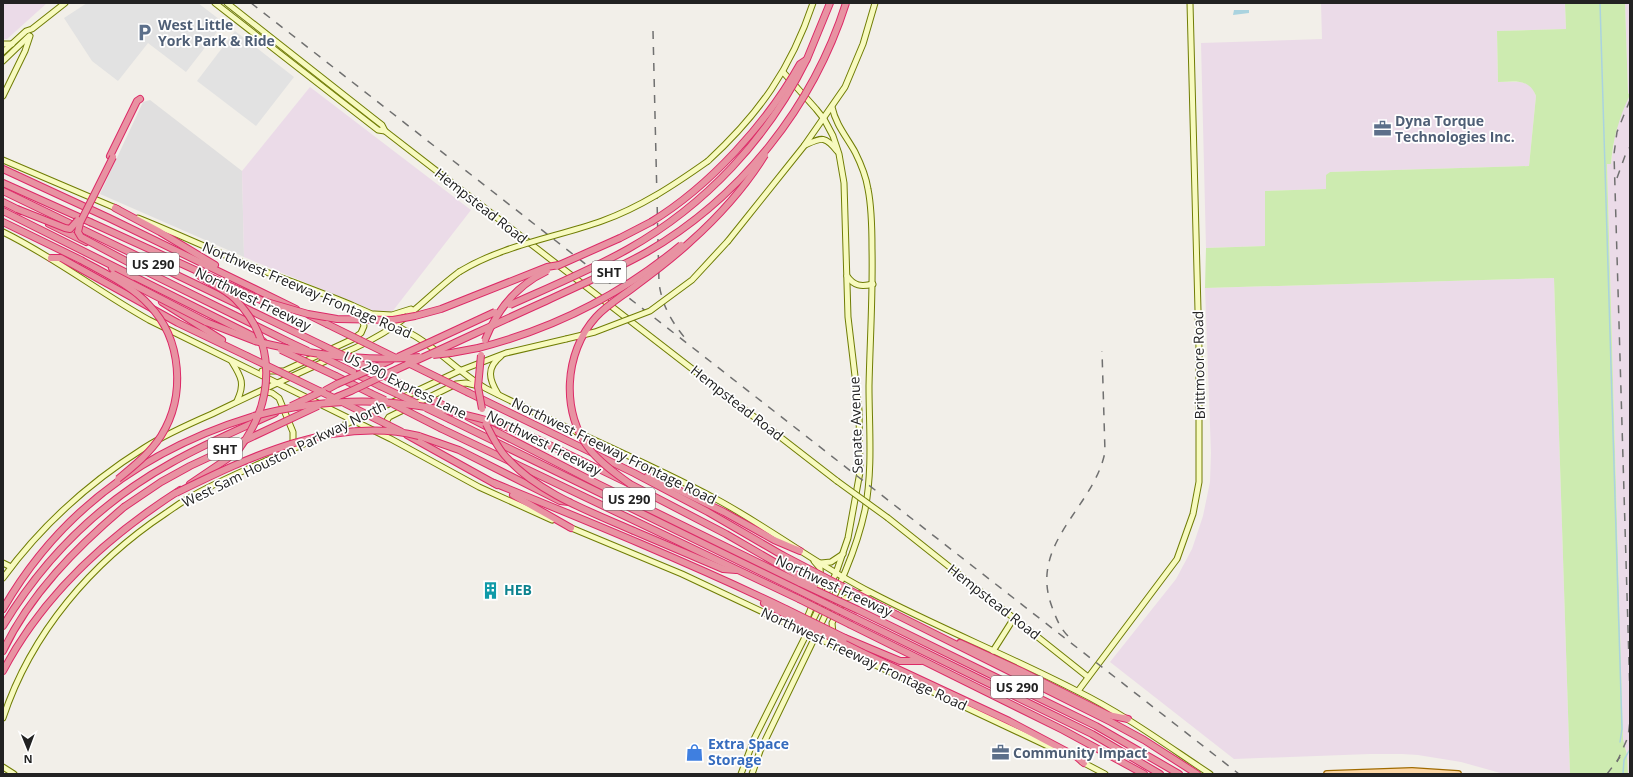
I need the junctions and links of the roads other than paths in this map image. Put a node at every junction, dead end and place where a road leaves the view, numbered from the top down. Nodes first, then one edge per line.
1 (65, 3) edge
2 (215, 3) edge
3 (227, 3) edge
4 (813, 3) edge
5 (830, 3) edge
6 (846, 3) edge
7 (875, 3) edge
8 (1190, 3) edge
9 (32, 30) junction
10 (30, 36) junction
11 (3, 44) edge
12 (12, 44) junction
13 (3, 52) edge
14 (808, 59) junction
15 (3, 61) edge
16 (783, 72) junction
17 (3, 96) edge
18 (832, 106) junction
19 (824, 119) junction
20 (385, 131) junction
21 (777, 138) junction
22 (804, 146) junction
23 (839, 154) junction
24 (111, 156) junction
25 (3, 160) edge
26 (3, 169) edge
27 (3, 183) edge
28 (3, 191) edge
29 (730, 201) junction
30 (3, 202) edge
31 (115, 208) junction
32 (18, 209) junction
33 (3, 211) edge
34 (3, 222) edge
35 (3, 232) edge
36 (97, 257) junction
37 (52, 258) junction
38 (81, 260) junction
39 (177, 261) junction
40 (559, 265) junction
41 (141, 269) junction
42 (847, 275) junction
43 (872, 284) junction
44 (260, 291) junction
45 (352, 306) junction
46 (418, 307) junction
47 (367, 313) junction
48 (395, 325) junction
49 (506, 353) junction
50 (248, 355) junction
51 (232, 361) junction
52 (459, 370) junction
53 (253, 371) junction
54 (277, 383) junction
55 (485, 388) junction
56 (259, 391) junction
57 (499, 395) junction
58 (237, 402) junction
59 (354, 421) junction
60 (391, 439) junction
61 (287, 452) junction
62 (634, 473) junction
63 (118, 479) junction
64 (494, 483) junction
65 (630, 484) junction
66 (176, 492) junction
67 (573, 503) junction
68 (571, 528) junction
69 (800, 551) junction
70 (843, 554) junction
71 (811, 557) junction
72 (3, 563) edge
73 (821, 563) junction
74 (11, 567) junction
75 (740, 570) junction
76 (836, 573) junction
77 (3, 578) edge
78 (844, 578) junction
79 (801, 580) junction
80 (870, 592) junction
81 (3, 609) edge
82 (784, 611) junction
83 (1014, 618) junction
84 (784, 622) junction
85 (3, 626) edge
86 (918, 626) junction
87 (807, 633) junction
88 (815, 637) junction
89 (3, 651) edge
90 (845, 651) junction
91 (993, 651) junction
92 (922, 660) junction
93 (3, 672) edge
94 (1088, 677) junction
95 (1078, 691) junction
96 (3, 718) edge
97 (1128, 719) junction
98 (1084, 763) junction
99 (3, 766) edge
100 (1158, 772) edge
101 (1176, 772) edge
102 (1142, 773) edge
103 (14, 774) edge
104 (741, 774) edge
105 (752, 774) edge
106 (1105, 774) edge
107 (1197, 774) edge
108 (1210, 774) edge
109 (1327, 774) edge
110 (1458, 774) edge

1 - 9 main road
2 - 20 main road, Hempstead Road
3 - 20 main road, Hempstead Road
4 - 16 main road
5 - 14 highway, SHT
6 - 21 highway, SHT, bridge
7 - 18 main road, West Sam Houston Parkway North
8 - 94 main road, Brittmoore Road
9 - 10 main road
9 - 12 main road
10 - 15 main road
10 - 17 main road
11 - 12 main road
12 - 13 main road
14 - 40 highway, bridge
14 - 85 highway, SHT, bridge
16 - 19 main road, Senate Avenue
16 - 46 main road, bridge
18 - 19 main road, West Sam Houston Parkway North
18 - 43 main road, Senate Avenue
19 - 22 main road, West Sam Houston Parkway North
19 - 23 main road, Senate Avenue
20 - 83 main road, Hempstead Road, bridge
21 - 29 highway, bridge
21 - 89 highway, SHT, bridge
22 - 23 main road
22 - 49 main road, West Sam Houston Parkway North, bridge
23 - 42 main road, Senate Avenue
24 - 24 highway
24 - 32 highway, bridge
24 - 41 highway, bridge
25 - 31 main road, Northwest Freeway Frontage Road
26 - 44 highway
27 - 39 highway, bridge
28 - 79 highway, Northwest Freeway / US 290, bridge
29 - 38 highway, bridge
29 - 65 highway, bridge
30 - 32 highway, US 290 Express Lane
31 - 44 highway
31 - 45 main road, Northwest Freeway Frontage Road
32 - 41 highway, US 290 Express Lane, bridge
33 - 36 highway, Northwest Freeway / US 290
34 - 38 highway
35 - 37 main road, Northwest Freeway Frontage Road
36 - 50 highway
36 - 75 highway, Northwest Freeway / US 290, bridge
37 - 50 highway
37 - 51 main road, Northwest Freeway Frontage Road
38 - 63 highway, bridge
39 - 40 highway, bridge
39 - 66 highway, bridge
40 - 67 highway, bridge
41 - 100 highway, US 290 Express Lane, bridge
42 - 43 main road
42 - 70 main road, Senate Avenue
43 - 78 main road, Senate Avenue
44 - 62 highway, bridge
45 - 47 main road, Northwest Freeway Frontage Road
45 - 53 main road
46 - 47 main road
46 - 48 main road
47 - 48 main road, Northwest Freeway Frontage Road
48 - 52 main road, Northwest Freeway Frontage Road
48 - 54 main road
49 - 52 main road, West Sam Houston Parkway North
49 - 57 main road
50 - 64 highway, bridge
51 - 53 main road, Northwest Freeway Frontage Road
51 - 58 main road
52 - 55 main road, Northwest Freeway Frontage Road
52 - 59 main road, West Sam Houston Parkway North
53 - 54 main road, Northwest Freeway Frontage Road
54 - 56 main road
54 - 59 main road, Northwest Freeway Frontage Road
55 - 57 main road, Northwest Freeway Frontage Road
55 - 60 main road
56 - 58 main road
56 - 61 main road
57 - 69 main road, Northwest Freeway Frontage Road
58 - 74 main road
59 - 60 main road, Northwest Freeway Frontage Road
59 - 61 main road, West Sam Houston Parkway North
60 - 68 main road, Northwest Freeway Frontage Road
61 - 96 main road, West Sam Houston Parkway North
62 - 69 highway
62 - 86 highway, bridge
63 - 65 highway, bridge
63 - 81 highway
64 - 68 highway
64 - 82 highway
65 - 79 highway
66 - 67 highway, bridge
66 - 93 highway
67 - 75 highway, bridge
68 - 84 main road, Northwest Freeway Frontage Road
69 - 71 main road, Northwest Freeway Frontage Road
70 - 73 main road
70 - 76 main road, Senate Avenue
71 - 73 main road, Northwest Freeway Frontage Road
71 - 84 main road
72 - 74 main road
73 - 76 main road, Northwest Freeway Frontage Road
74 - 77 main road
75 - 92 highway, Northwest Freeway / US 290, bridge
76 - 78 main road, Northwest Freeway Frontage Road
76 - 87 main road, Senate Avenue
78 - 80 main road, Northwest Freeway Frontage Road
78 - 88 main road, Senate Avenue
79 - 101 highway, Northwest Freeway / US 290, bridge
80 - 90 main road
80 - 91 main road, Northwest Freeway Frontage Road
82 - 92 highway, bridge
82 - 98 highway, bridge
83 - 91 main road
83 - 94 main road, Hempstead Road
84 - 87 main road, Northwest Freeway Frontage Road
86 - 97 highway
86 - 107 highway
87 - 88 main road, Northwest Freeway Frontage Road
87 - 104 main road, Senate Avenue
88 - 90 main road, Northwest Freeway Frontage Road
88 - 105 main road, Senate Avenue
90 - 98 main road, Northwest Freeway Frontage Road
91 - 95 main road, Northwest Freeway Frontage Road
92 - 102 highway, Northwest Freeway / US 290
94 - 95 main road, Brittmoore Road
95 - 97 main road, Northwest Freeway Frontage Road
97 - 108 main road, Northwest Freeway Frontage Road
98 - 106 main road, Northwest Freeway Frontage Road
99 - 103 main road
109 - 110 main road

